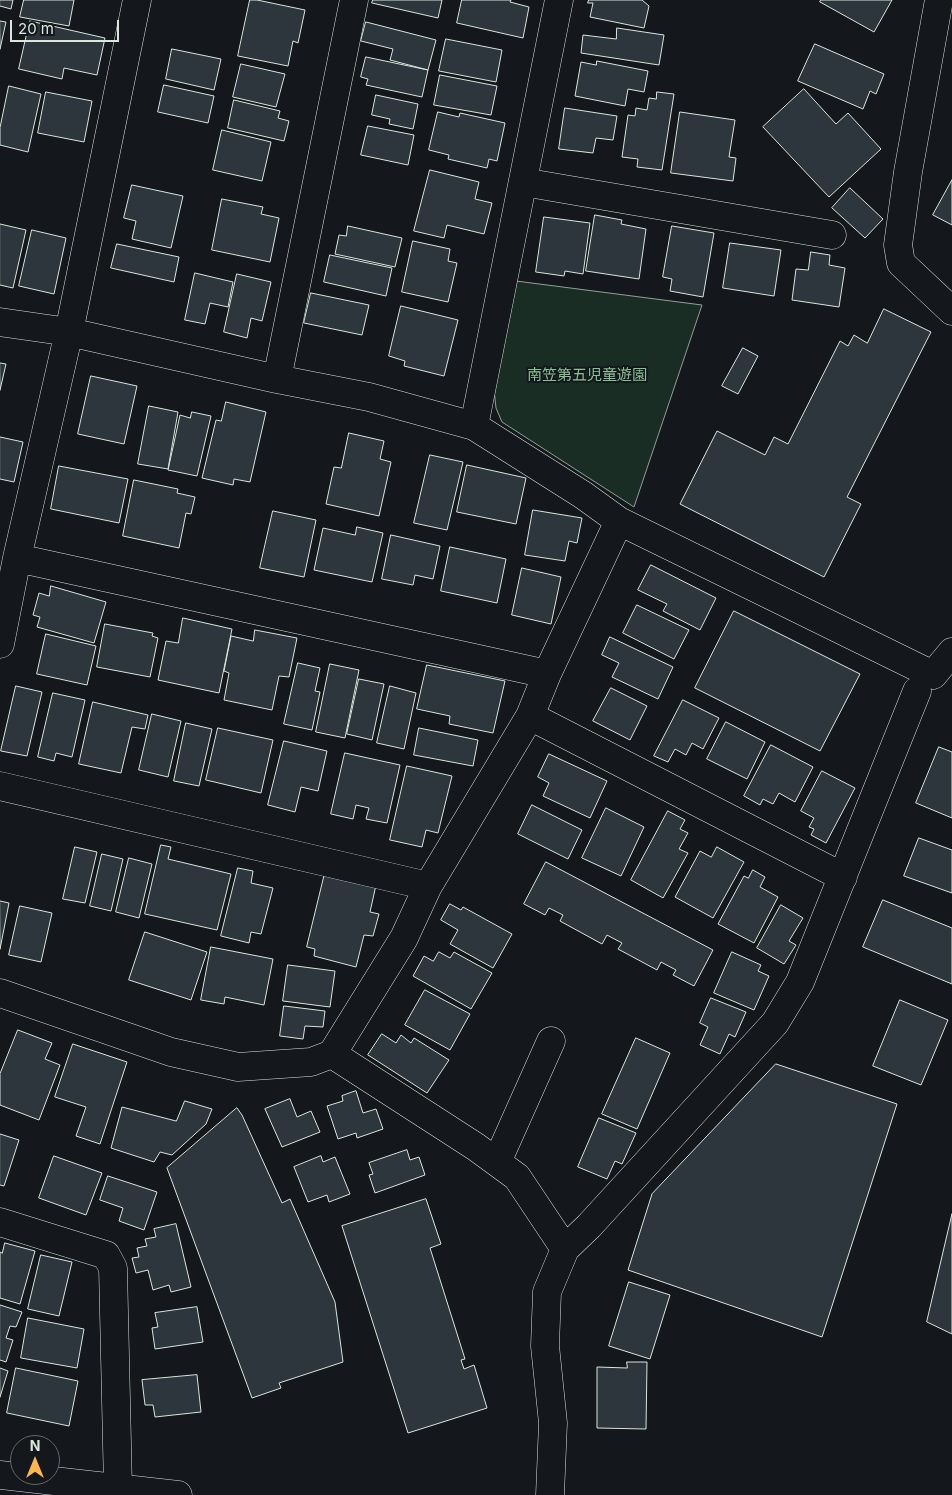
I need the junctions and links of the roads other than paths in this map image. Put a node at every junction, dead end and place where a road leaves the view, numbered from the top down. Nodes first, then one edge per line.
1 (137, 0) edge
2 (354, 0) edge
3 (559, 0) edge
4 (939, 0) edge
5 (523, 182) junction
6 (832, 235) dead end
7 (952, 311) edge
8 (0, 322) edge
9 (69, 332) junction
10 (277, 379) junction
11 (474, 426) junction
12 (619, 521) junction
13 (17, 558) junction
14 (0, 644) edge
15 (952, 652) edge
16 (547, 674) junction
17 (917, 691) dead end
18 (530, 716) junction
19 (0, 786) edge
20 (843, 877) junction
21 (428, 886) junction
22 (0, 992) edge
23 (551, 1041) dead end
24 (332, 1054) junction
25 (497, 1162) junction
26 (0, 1222) edge
27 (565, 1249) junction
28 (0, 1475) edge
29 (118, 1488) junction
30 (178, 1495) edge
31 (550, 1495) edge

1 - 9 street
2 - 10 street
3 - 5 street
4 - 7 street
5 - 6 street
5 - 11 street
8 - 9 street
9 - 10 street
9 - 13 street
10 - 11 street
11 - 12 street
12 - 15 street
12 - 16 street
13 - 14 street
13 - 16 street
16 - 18 street
17 - 20 street
18 - 20 street
18 - 21 street
19 - 21 street
20 - 27 street
21 - 24 street
22 - 24 street
23 - 25 street
24 - 25 street
25 - 27 street
26 - 29 street
27 - 31 street
28 - 29 street
29 - 30 street

